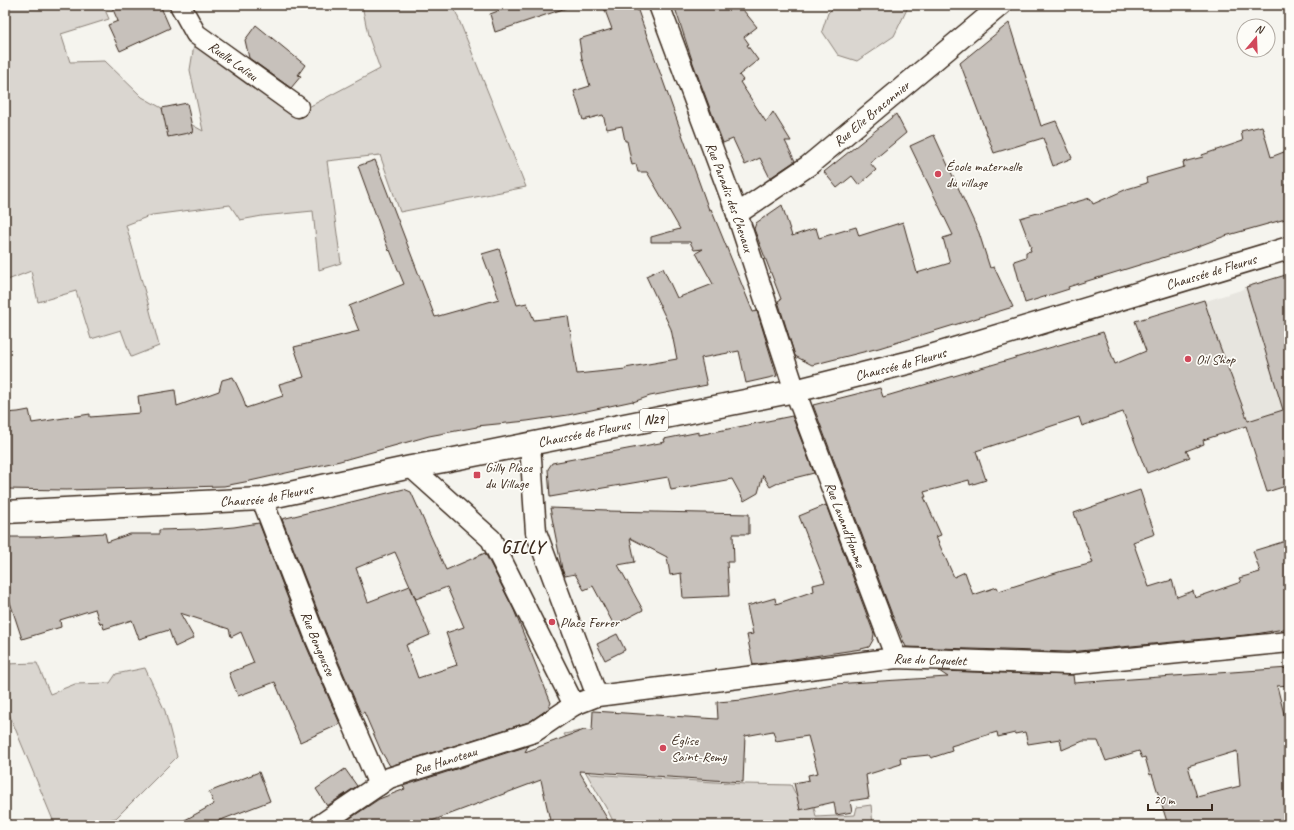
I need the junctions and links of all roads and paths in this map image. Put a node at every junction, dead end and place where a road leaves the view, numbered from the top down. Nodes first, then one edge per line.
1 (180, 5) edge
2 (659, 5) edge
3 (1001, 5) edge
4 (298, 107) dead end
5 (737, 214) junction
6 (1289, 248) edge
7 (796, 391) junction
8 (530, 444) junction
9 (411, 466) junction
10 (262, 500) junction
11 (5, 512) edge
12 (1289, 642) edge
13 (896, 658) junction
14 (597, 696) junction
15 (574, 705) junction
16 (379, 785) junction
17 (320, 825) edge

1 - 4 street, Ruelle Lalieu
2 - 5 street, Rue Paradis des Chevaux
3 - 5 street, Rue Elie Braconnier
5 - 7 street, Rue Paradis des Chevaux
6 - 7 main road, Chaussée de Fleurus / N29
7 - 8 main road, Chaussée de Fleurus / N29
7 - 13 street, Rue Lavand'Homme
8 - 9 main road, Chaussée de Fleurus / N29
8 - 14 street
9 - 10 main road, Chaussée de Fleurus / N29
9 - 15 street
10 - 11 main road, Chaussée de Fleurus / N29
10 - 16 street, Rue Bongousse
12 - 13 street, Rue du Coquelet
13 - 14 street, Rue du Coquelet
14 - 15 street, Rue du Coquelet
15 - 16 street, Rue Hanoteau
16 - 17 street, Rue Hanoteau

